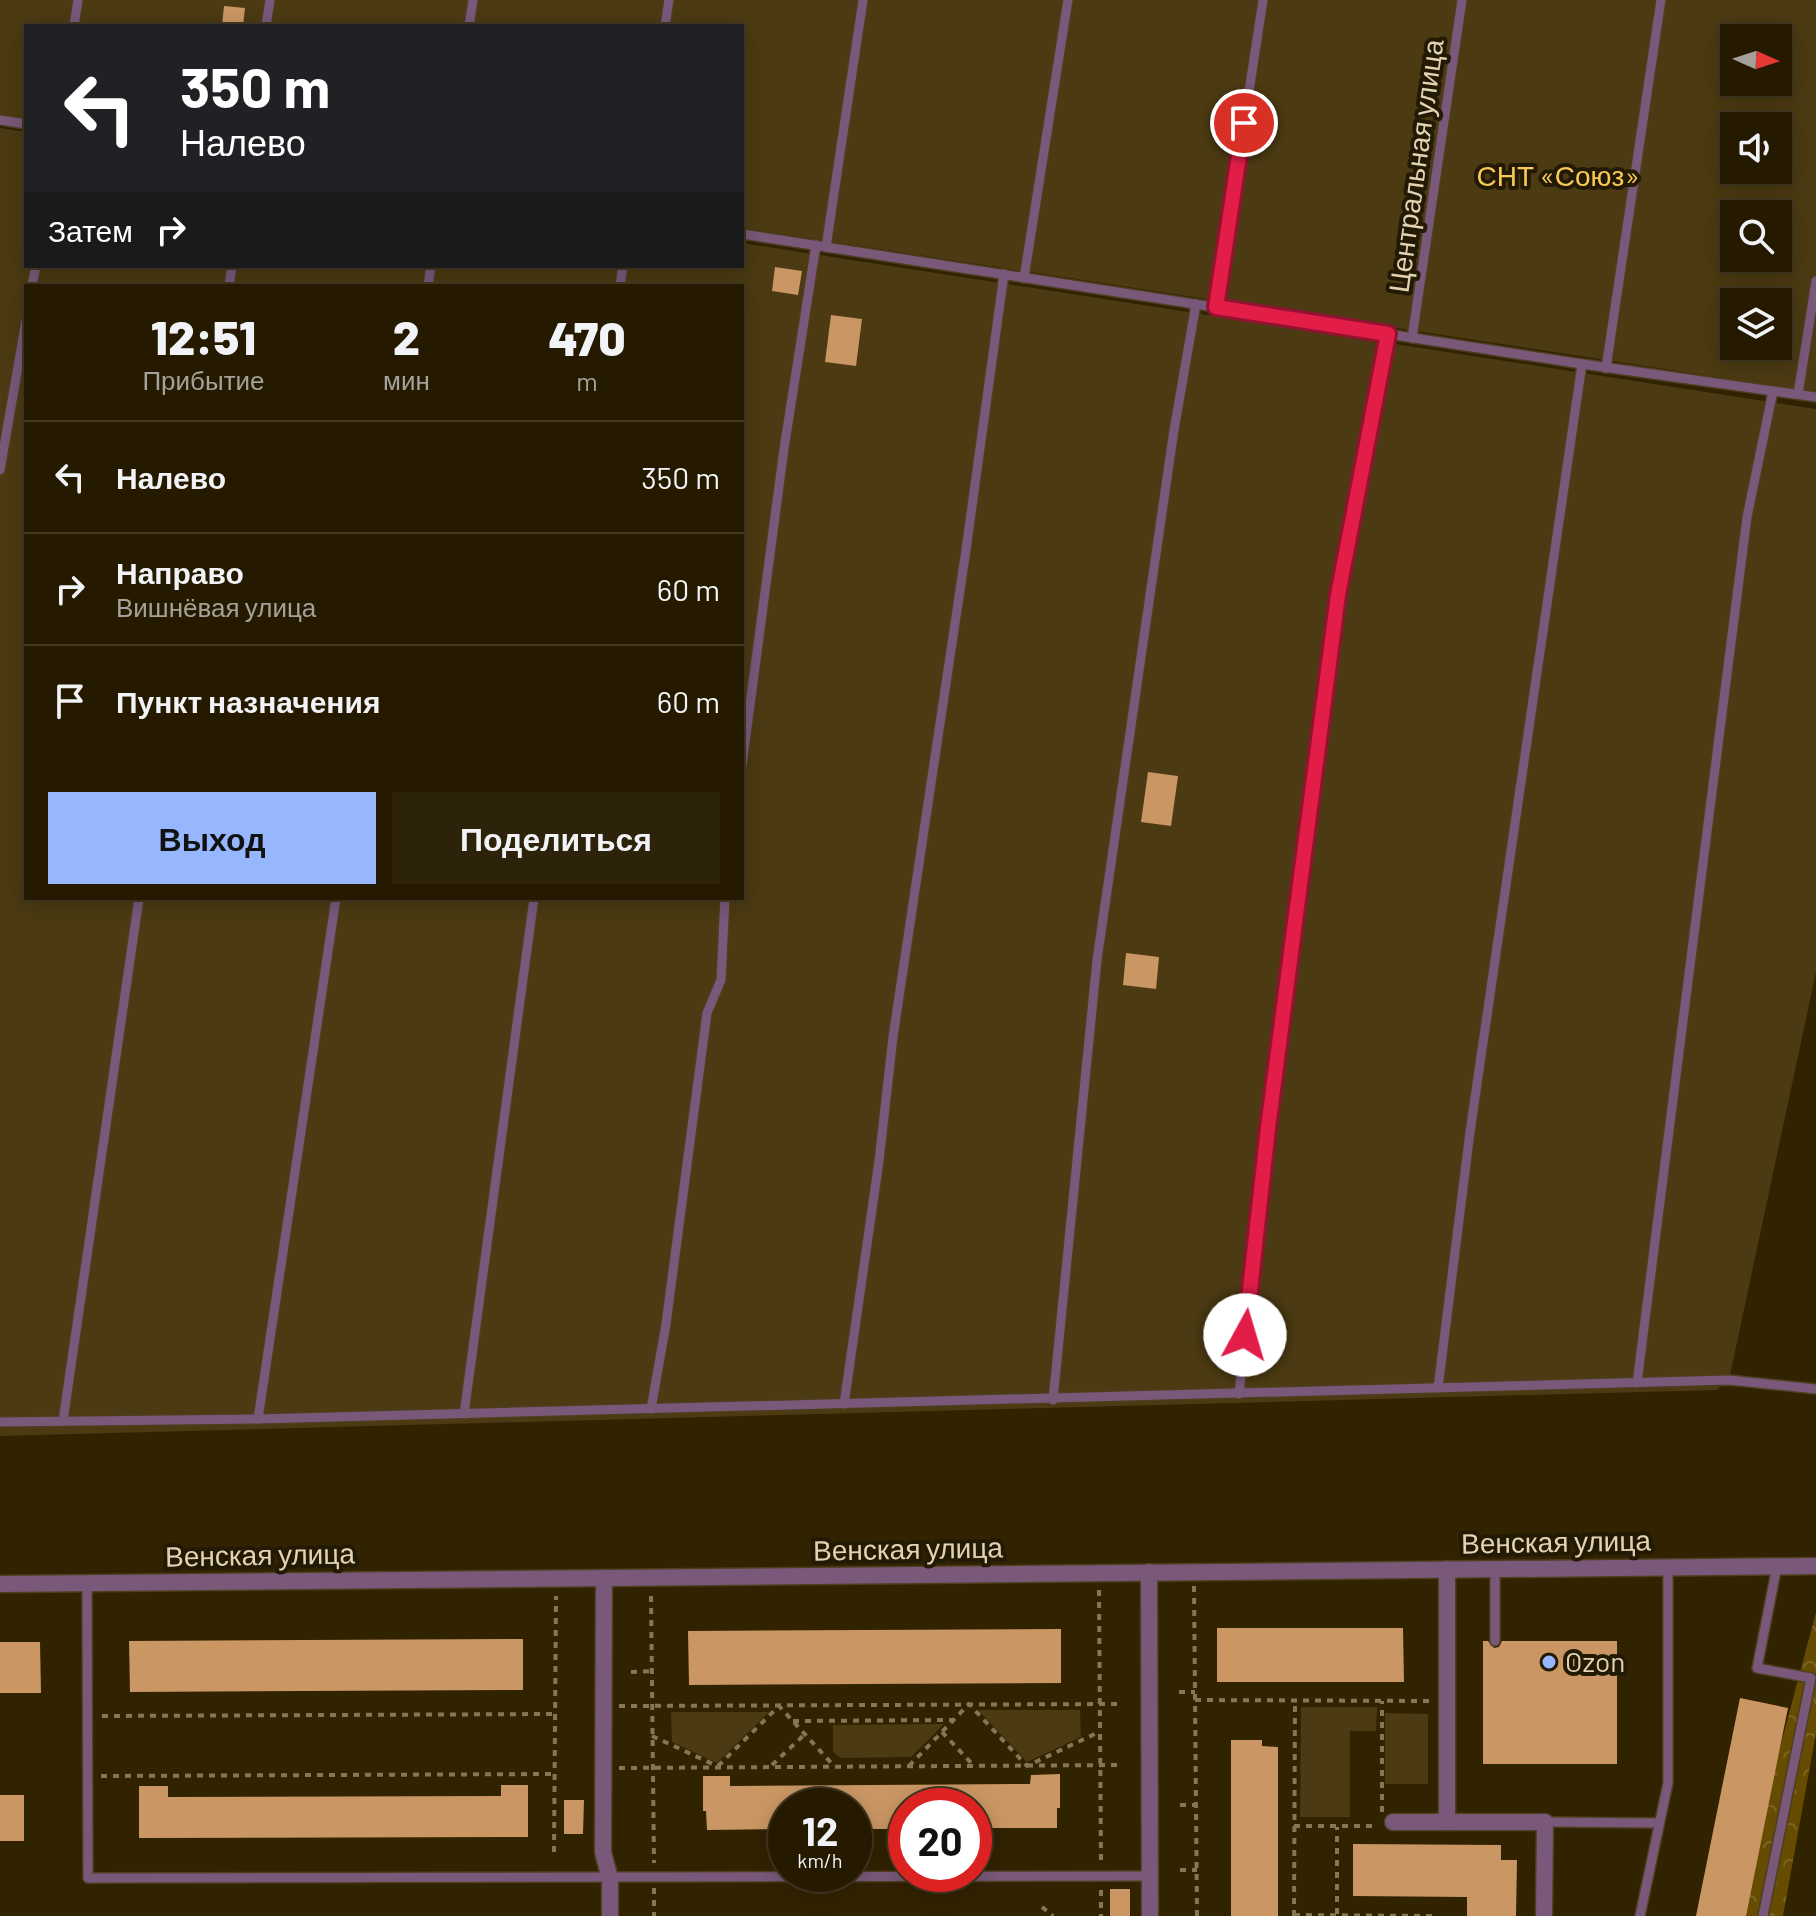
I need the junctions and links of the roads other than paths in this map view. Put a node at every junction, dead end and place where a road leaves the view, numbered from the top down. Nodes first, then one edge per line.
1 (78, 0) edge
2 (270, 0) edge
3 (473, 0) edge
4 (669, 0) edge
5 (863, 0) edge
6 (1068, 0) edge
7 (1263, 0) edge
8 (1462, 0) edge
9 (1661, 0) edge
10 (74, 24) edge
11 (266, 24) edge
12 (469, 24) edge
13 (665, 24) edge
14 (0, 120) edge
15 (24, 124) edge
16 (744, 234) edge
17 (821, 246) junction
18 (1004, 274) junction
19 (1024, 278) junction
20 (1816, 281) edge
21 (1196, 304) junction
22 (1216, 307) junction
23 (24, 332) edge
24 (1388, 334) junction
25 (1412, 338) junction
26 (1582, 364) junction
27 (1606, 368) junction
28 (1773, 391) junction
29 (1798, 394) junction
30 (1816, 397) edge
31 (0, 470) edge
32 (744, 750) edge
33 (139, 900) edge
34 (336, 900) edge
35 (534, 900) edge
36 (725, 900) edge
37 (1637, 1383) junction
38 (1438, 1388) junction
39 (1816, 1389) edge
40 (1239, 1394) junction
41 (1053, 1400) junction
42 (844, 1404) junction
43 (651, 1409) junction
44 (464, 1414) junction
45 (258, 1419) junction
46 (63, 1421) junction
47 (0, 1422) edge
48 (1777, 1566) junction
49 (1816, 1566) edge
50 (1668, 1567) junction
51 (1447, 1569) junction
52 (1495, 1569) junction
53 (1149, 1572) junction
54 (604, 1578) junction
55 (87, 1583) junction
56 (0, 1584) edge
57 (1495, 1641) dead end
58 (1393, 1822) dead end
59 (1447, 1822) junction
60 (1545, 1822) junction
61 (1659, 1823) junction
62 (1150, 1876) junction
63 (610, 1879) junction
64 (610, 1916) edge
65 (1150, 1916) edge
66 (1544, 1916) edge
67 (1640, 1916) edge
68 (1763, 1916) edge

1 - 10 lane
2 - 11 lane
3 - 12 lane
4 - 13 lane
5 - 17 lane
6 - 19 lane
7 - 22 lane
8 - 25 lane, Центральная улица
9 - 27 lane
14 - 15 lane
16 - 17 lane
17 - 18 lane
17 - 32 lane
18 - 19 lane
18 - 42 lane
19 - 21 lane
20 - 29 lane
21 - 22 lane
21 - 41 lane
22 - 24 lane
23 - 31 lane
24 - 25 lane
24 - 40 lane
25 - 26 lane
26 - 27 lane
26 - 38 lane
27 - 28 lane
28 - 29 lane
28 - 37 lane
29 - 30 lane
33 - 46 lane
34 - 45 lane
35 - 44 lane
36 - 43 lane
37 - 38 lane
37 - 39 lane
38 - 40 lane
40 - 41 lane
41 - 42 lane
42 - 43 lane
43 - 44 lane
44 - 45 lane
45 - 46 lane
46 - 47 lane
48 - 49 street, Венская улица
48 - 50 street, Венская улица
48 - 68 lane
50 - 52 street, Венская улица
50 - 61 lane
51 - 52 street, Венская улица
51 - 53 street, Венская улица
51 - 59 street
52 - 57 lane
53 - 54 street, Венская улица
53 - 62 street
54 - 55 street, Венская улица
54 - 63 street
55 - 56 street, Венская улица
55 - 63 lane
58 - 59 street
59 - 60 street
60 - 61 lane
60 - 66 street
61 - 67 lane
62 - 63 lane
62 - 65 street
63 - 64 street

